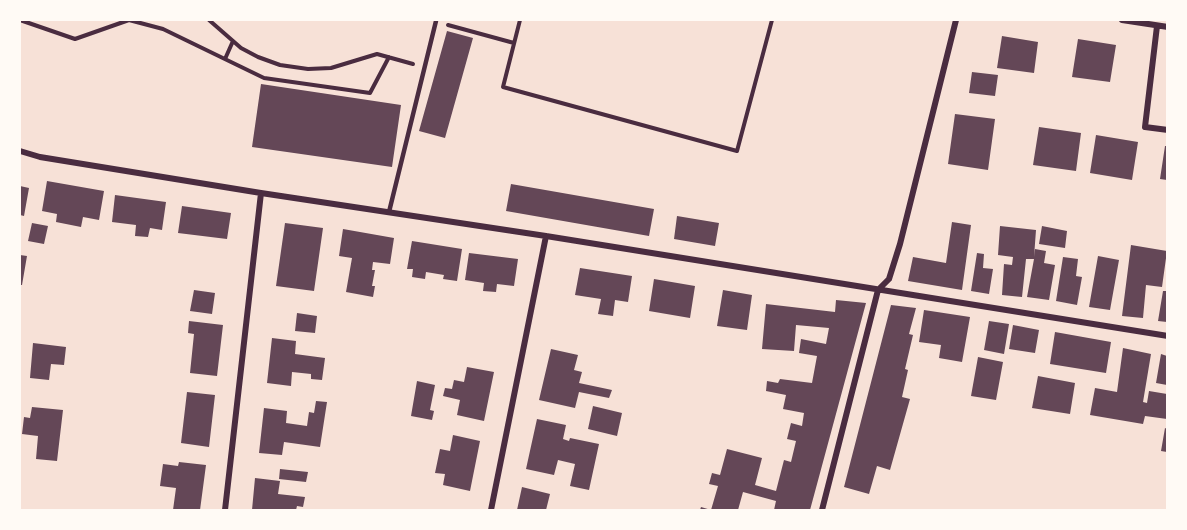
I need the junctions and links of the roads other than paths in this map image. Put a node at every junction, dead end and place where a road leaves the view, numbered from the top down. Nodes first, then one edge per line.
1 (956, 20) edge
2 (1122, 20) edge
3 (436, 21) road end
4 (1157, 26) junction
5 (1167, 27) edge
6 (1167, 130) edge
7 (20, 151) edge
8 (261, 193) junction
9 (389, 212) junction
10 (546, 236) junction
11 (878, 290) junction
12 (1167, 336) edge
13 (225, 510) edge
14 (491, 510) edge
15 (822, 510) edge

1 - 11 street
2 - 4 street
3 - 9 lane
4 - 5 street
4 - 6 street
7 - 8 street
8 - 9 street
8 - 13 street
9 - 10 street
10 - 11 street
10 - 14 street
11 - 12 street
11 - 15 street

